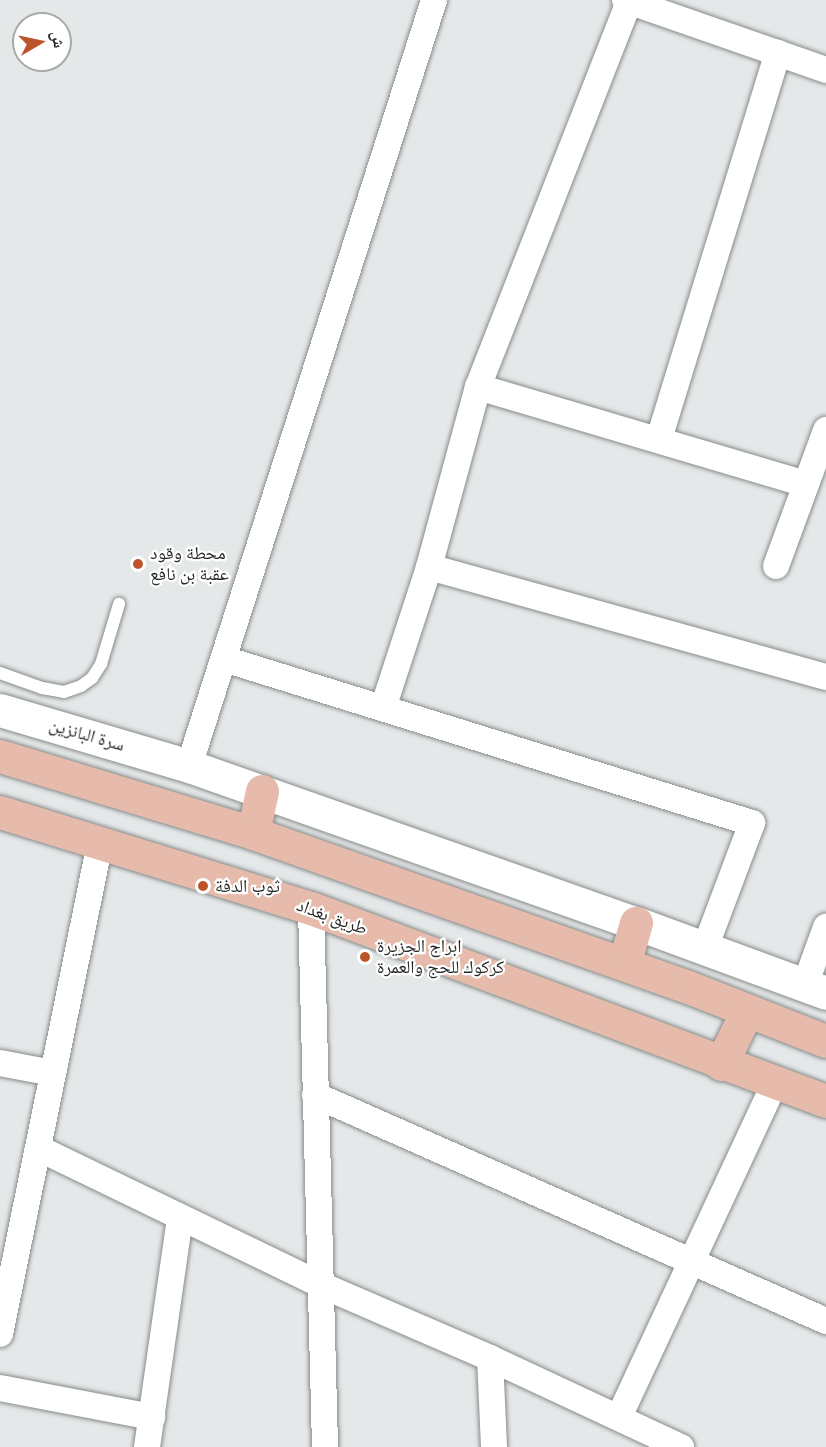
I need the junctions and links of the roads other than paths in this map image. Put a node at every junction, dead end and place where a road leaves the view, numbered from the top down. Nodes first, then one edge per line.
1 (434, 0) edge
2 (627, 1) edge
3 (778, 53) junction
4 (826, 70) edge
5 (478, 387) junction
6 (826, 429) edge
7 (659, 439) junction
8 (806, 483) junction
9 (776, 566) dead end
10 (429, 567) junction
11 (119, 604) dead end
12 (224, 659) junction
13 (0, 673) edge
14 (826, 677) edge
15 (383, 708) junction
16 (0, 710) edge
17 (0, 756) edge
18 (181, 763) junction
19 (262, 791) junction
20 (0, 812) edge
21 (253, 833) junction
22 (100, 843) junction
23 (311, 908) junction
24 (636, 923) junction
25 (826, 927) edge
26 (705, 948) junction
27 (624, 964) junction
28 (815, 989) edge
29 (747, 1011) junction
30 (826, 1041) edge
31 (0, 1063) edge
32 (721, 1064) junction
33 (53, 1073) junction
34 (776, 1083) junction
35 (315, 1095) junction
36 (826, 1101) edge
37 (38, 1148) junction
38 (180, 1216) junction
39 (694, 1261) junction
40 (320, 1284) junction
41 (826, 1321) edge
42 (0, 1332) edge
43 (490, 1358) junction
44 (0, 1388) edge
45 (152, 1417) junction
46 (619, 1417) junction
47 (147, 1447) edge
48 (325, 1447) edge
49 (494, 1447) edge
50 (681, 1447) edge

1 - 12 street
2 - 3 street
2 - 5 street
3 - 4 street
3 - 7 street
5 - 7 street
5 - 10 street
6 - 8 street
7 - 8 street
8 - 9 street
10 - 14 street
10 - 15 street
11 - 13 lane, سرة البانزين
12 - 15 street
12 - 18 street
15 - 26 street
16 - 18 main road, سرة البانزين
17 - 21 main road
18 - 19 main road, سرة البانزين
19 - 21 main road
19 - 24 main road, سرة البانزين
20 - 22 main road, طريق بغداد
21 - 27 main road
22 - 23 main road, طريق بغداد
22 - 33 street
23 - 32 main road, طريق بغداد
23 - 35 street
24 - 26 main road, سرة البانزين
24 - 27 main road
25 - 28 street
26 - 28 main road, سرة البانزين
27 - 29 main road
29 - 30 main road
29 - 32 main road
31 - 33 street
32 - 34 main road, طريق بغداد
33 - 37 street
34 - 36 main road, طريق بغداد
34 - 39 street
35 - 39 street
35 - 40 street
37 - 38 street
37 - 42 street
38 - 40 street
38 - 45 street
39 - 41 street
39 - 46 street
40 - 43 street
40 - 48 street
43 - 46 street
43 - 49 street
44 - 45 street
45 - 47 street
46 - 50 street

